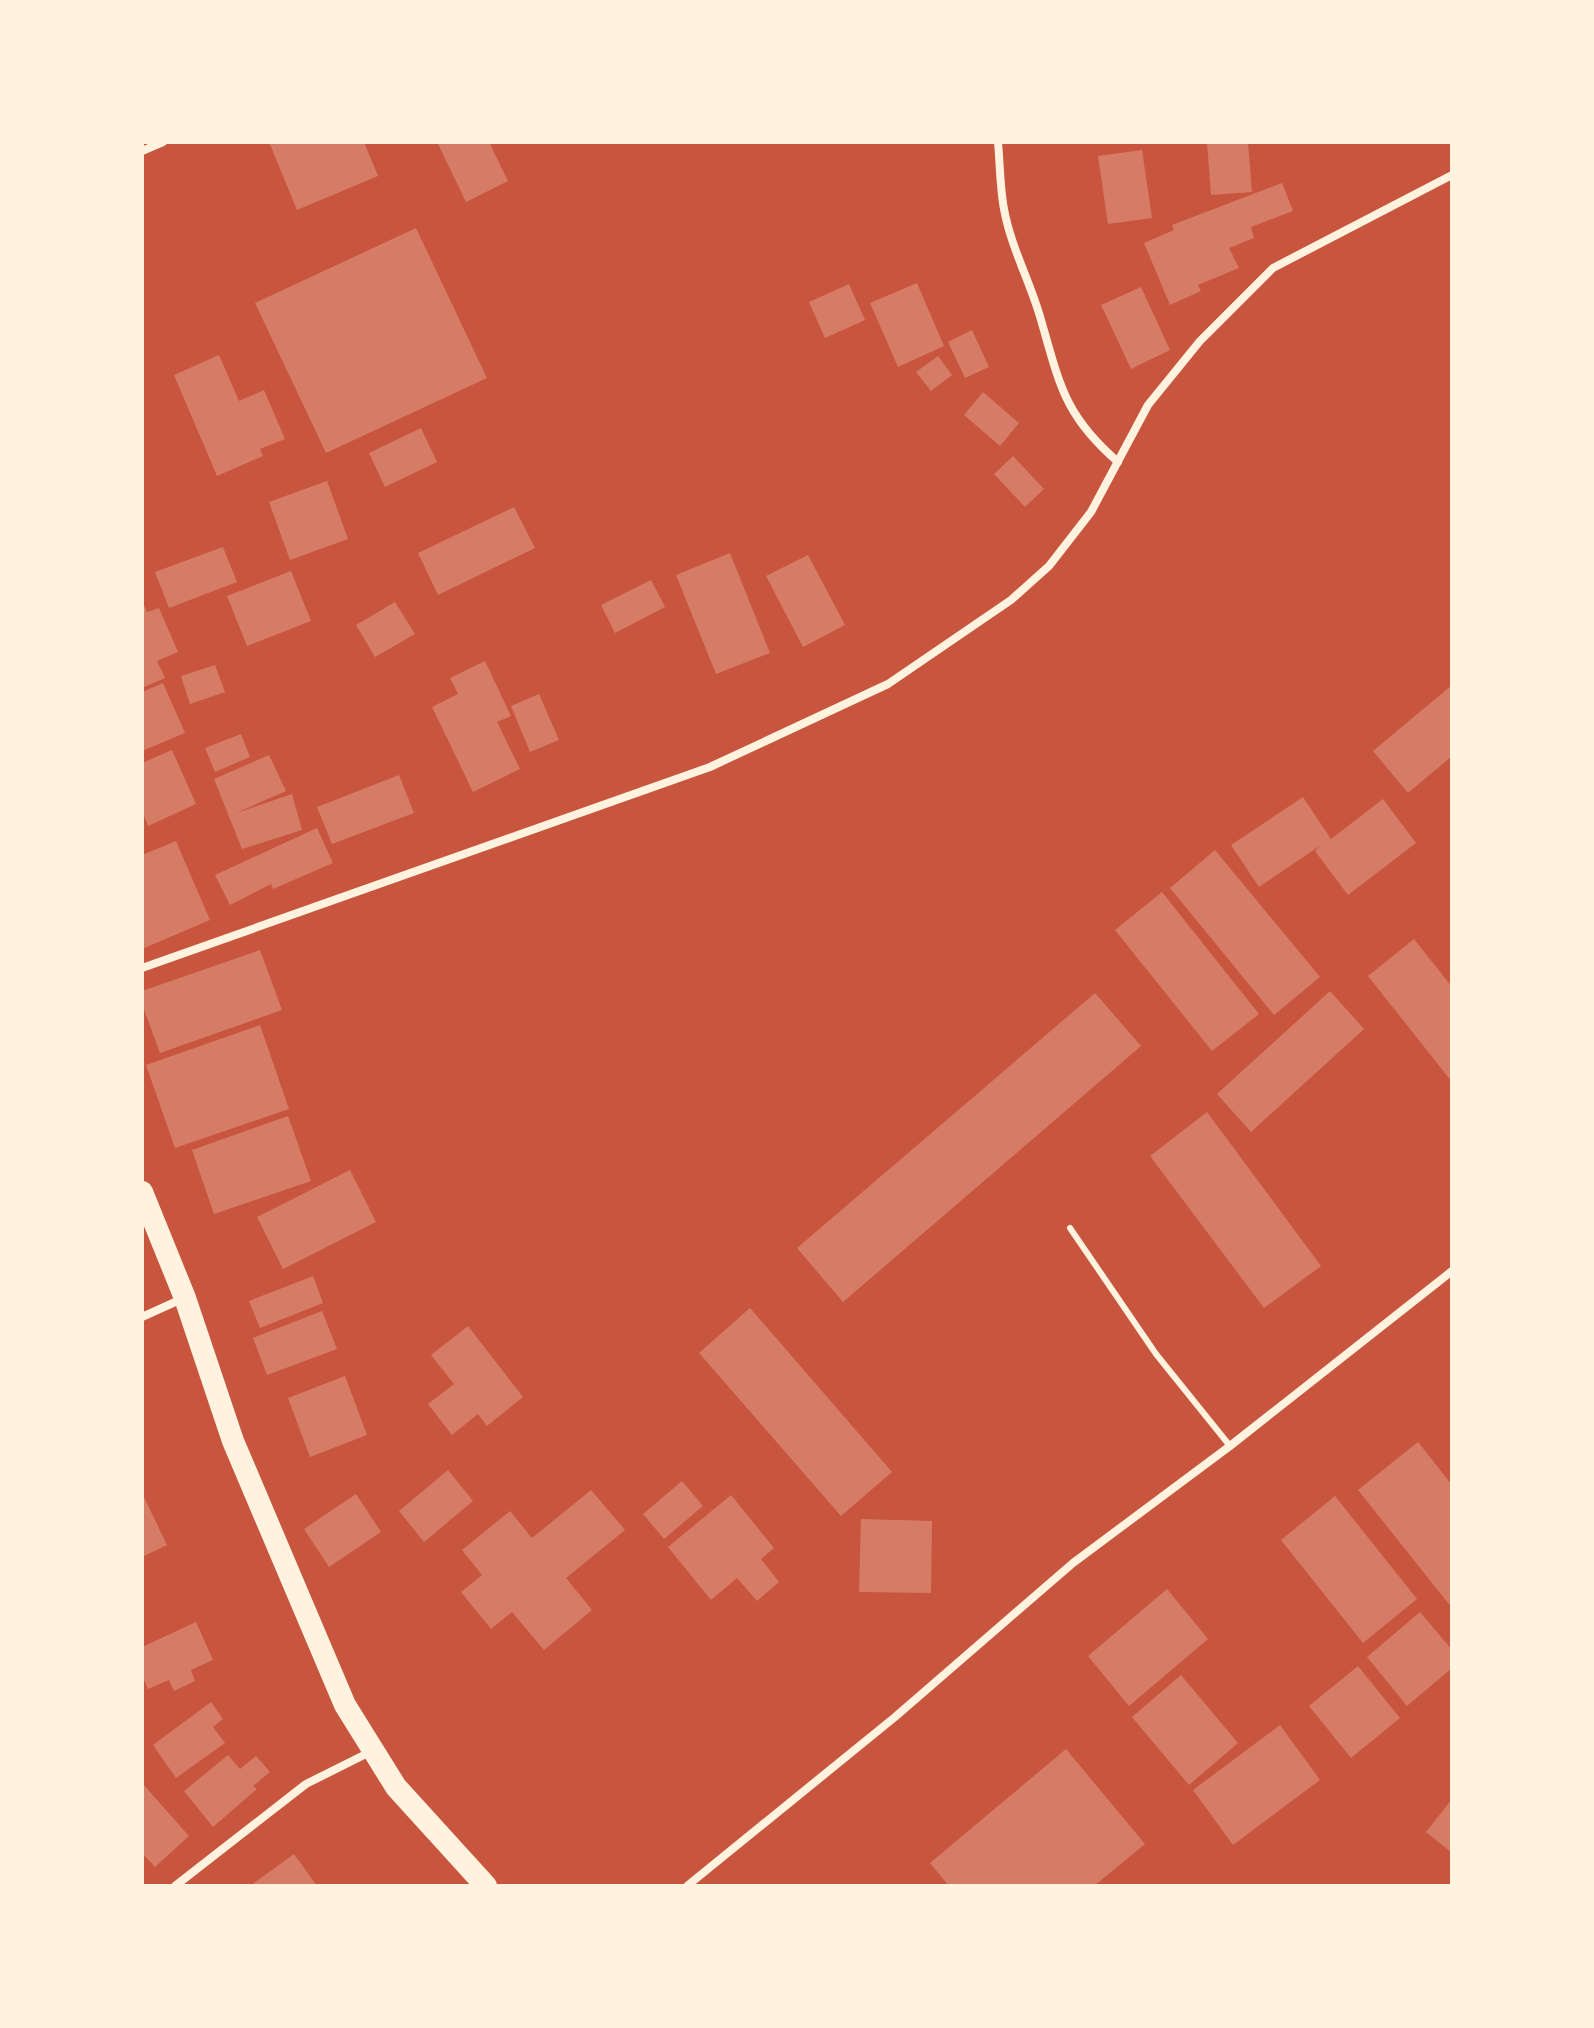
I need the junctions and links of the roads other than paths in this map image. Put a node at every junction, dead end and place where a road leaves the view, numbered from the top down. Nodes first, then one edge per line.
1 (163, 142) edge
2 (998, 142) edge
3 (142, 151) edge
4 (1452, 175) edge
5 (1118, 462) junction
6 (142, 968) edge
7 (142, 1192) edge
8 (1070, 1228) dead end
9 (1452, 1271) edge
10 (185, 1298) junction
11 (142, 1317) edge
12 (1230, 1446) junction
13 (374, 1750) junction
14 (175, 1886) edge
15 (486, 1886) edge
16 (687, 1886) edge

1 - 3 street
2 - 5 street
4 - 5 street
5 - 6 street
7 - 10 highway
8 - 12 lane
9 - 12 street
10 - 11 street
10 - 13 highway
12 - 16 street
13 - 14 street
13 - 15 highway

